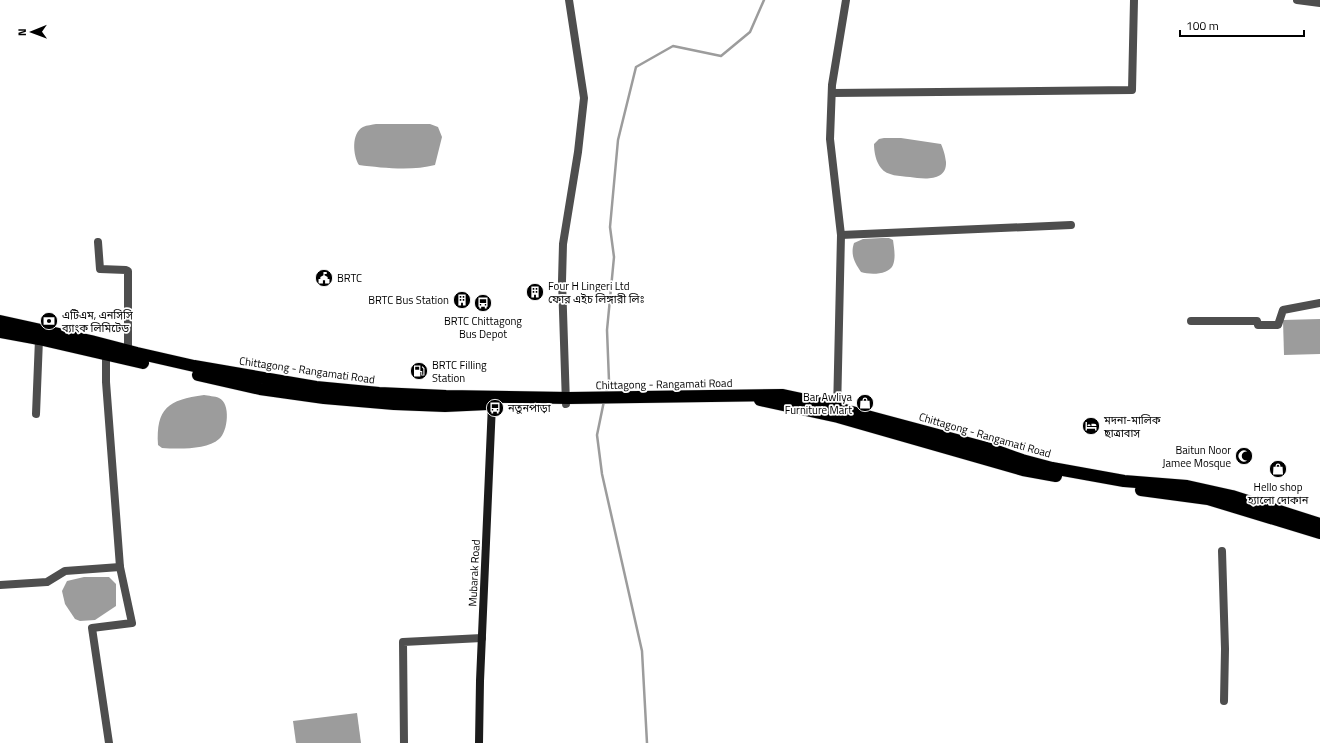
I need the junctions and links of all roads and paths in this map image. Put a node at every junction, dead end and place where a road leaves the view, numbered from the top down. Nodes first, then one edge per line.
1 (569, 0) edge
2 (846, 0) edge
3 (1134, 0) edge
4 (1297, 0) edge
5 (1320, 3) edge
6 (832, 93) junction
7 (1071, 224) dead end
8 (841, 235) junction
9 (98, 242) dead end
10 (1320, 303) edge
11 (0, 322) edge
12 (1191, 322) dead end
13 (0, 332) edge
14 (39, 339) junction
15 (128, 350) junction
16 (106, 354) junction
17 (566, 401) junction
18 (492, 404) junction
19 (837, 412) junction
20 (36, 414) dead end
21 (1320, 524) edge
22 (1320, 533) edge
23 (1222, 551) dead end
24 (120, 567) junction
25 (0, 585) edge
26 (482, 638) junction
27 (1224, 701) dead end
28 (110, 743) edge
29 (404, 743) edge
30 (479, 743) edge

1 - 17 street
2 - 6 street
3 - 6 street
4 - 5 street
6 - 8 street
7 - 8 street
8 - 19 street
9 - 15 street
10 - 12 street
11 - 15 highway, Chittagong - Rangamati Road
13 - 14 highway, Chittagong - Rangamati Road
14 - 16 highway, Chittagong - Rangamati Road
14 - 20 street
15 - 17 highway, Chittagong - Rangamati Road
16 - 18 highway, Chittagong - Rangamati Road
16 - 24 street
17 - 18 highway, Chittagong - Rangamati Road
17 - 19 highway, Chittagong - Rangamati Road
18 - 26 street, Mubarak Road
19 - 21 highway, Chittagong - Rangamati Road
19 - 22 highway, Chittagong - Rangamati Road
23 - 27 street
24 - 25 street
24 - 28 street
26 - 29 street
26 - 30 street, Mubarak Road

